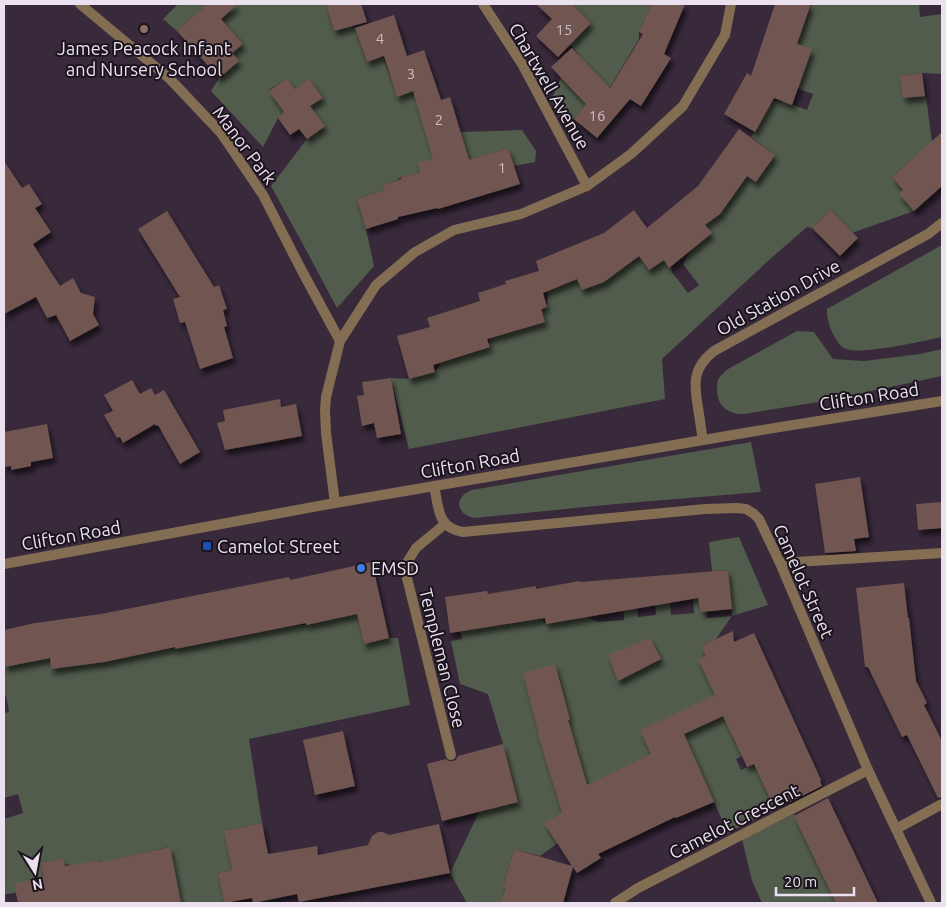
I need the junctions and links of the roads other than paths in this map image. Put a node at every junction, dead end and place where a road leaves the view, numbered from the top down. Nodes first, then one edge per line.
1 (80, 4) edge
2 (483, 4) edge
3 (731, 4) edge
4 (587, 186) junction
5 (942, 223) edge
6 (340, 341) junction
7 (942, 401) edge
8 (703, 440) junction
9 (434, 486) junction
10 (334, 503) junction
11 (445, 524) junction
12 (942, 553) edge
13 (780, 562) junction
14 (4, 564) edge
15 (451, 755) dead end
16 (868, 770) junction
17 (942, 804) edge
18 (896, 829) junction
19 (615, 903) edge
20 (932, 903) edge

1 - 6 street, Manor Park
2 - 4 street, Chartwell Avenue
3 - 4 street
4 - 6 street
5 - 8 street, Old Station Drive
6 - 10 street
7 - 8 street, Clifton Road
8 - 9 street, Clifton Road
9 - 10 street, Clifton Road
9 - 11 street
10 - 14 street, Clifton Road
11 - 13 street, Camelot Street
11 - 15 street, Templeman Close
12 - 13 street
13 - 16 street, Camelot Street
16 - 18 street, Camelot Street
16 - 19 street, Camelot Crescent
17 - 18 street
18 - 20 street, Camelot Street

